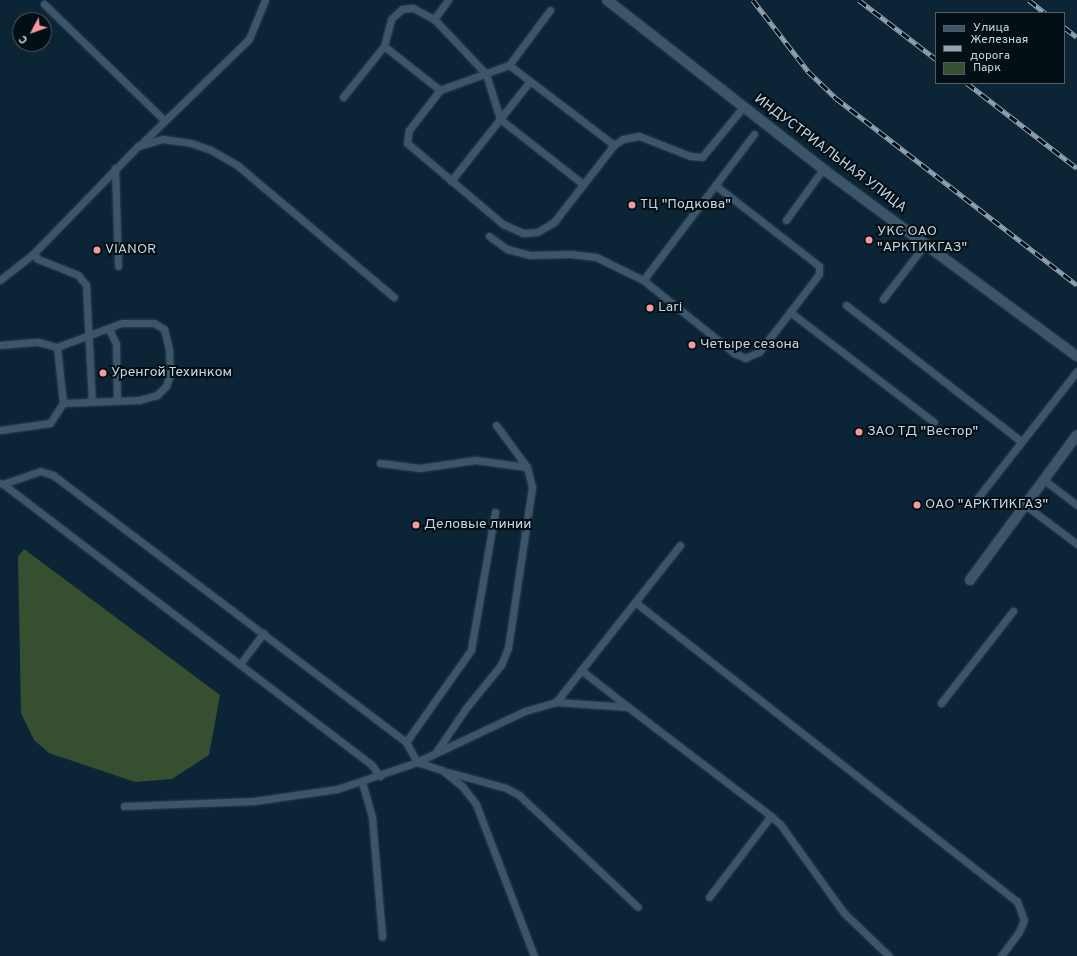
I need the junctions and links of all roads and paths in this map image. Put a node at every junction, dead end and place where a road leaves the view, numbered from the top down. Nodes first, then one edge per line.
1 (265, 0) edge
2 (448, 0) edge
3 (607, 0) edge
4 (44, 4) dead end
5 (550, 10) dead end
6 (434, 19) junction
7 (384, 46) junction
8 (509, 65) junction
9 (486, 74) junction
10 (530, 81) junction
11 (440, 90) junction
12 (343, 97) dead end
13 (744, 106) junction
14 (500, 119) junction
15 (164, 120) junction
16 (754, 134) dead end
17 (614, 145) junction
18 (138, 146) junction
19 (115, 168) junction
20 (823, 169) junction
21 (451, 181) junction
22 (583, 184) junction
23 (715, 185) junction
24 (786, 220) dead end
25 (489, 236) dead end
26 (926, 243) junction
27 (33, 254) junction
28 (118, 266) dead end
29 (0, 280) edge
30 (643, 280) junction
31 (394, 297) dead end
32 (883, 299) dead end
33 (846, 305) dead end
34 (790, 312) junction
35 (109, 329) junction
36 (88, 337) junction
37 (0, 345) edge
38 (57, 347) junction
39 (1077, 356) edge
40 (1077, 371) edge
41 (118, 401) junction
42 (92, 402) junction
43 (63, 403) junction
44 (934, 422) dead end
45 (496, 425) dead end
46 (0, 430) edge
47 (1077, 435) edge
48 (1021, 441) junction
49 (380, 463) dead end
50 (527, 467) junction
51 (1044, 480) junction
52 (1, 483) edge
53 (972, 505) dead end
54 (1077, 505) edge
55 (1025, 506) junction
56 (495, 512) dead end
57 (1077, 544) edge
58 (680, 545) dead end
59 (970, 580) dead end
60 (635, 602) junction
61 (1013, 611) dead end
62 (263, 633) junction
63 (240, 664) junction
64 (582, 670) junction
65 (556, 702) junction
66 (941, 703) dead end
67 (628, 707) junction
68 (406, 742) junction
69 (435, 753) junction
70 (417, 762) junction
71 (442, 770) junction
72 (380, 776) junction
73 (362, 782) junction
74 (124, 806) dead end
75 (771, 816) junction
76 (709, 897) dead end
77 (638, 907) dead end
78 (382, 937) dead end
79 (534, 956) edge
80 (889, 956) edge
81 (1001, 956) edge

1 - 15 lane
2 - 6 lane
3 - 13 street, ИНДУСТРИАЛЬНАЯ УЛИЦА
4 - 15 lane
5 - 8 lane
6 - 7 lane
6 - 9 lane
7 - 11 lane
7 - 12 lane
8 - 9 lane
8 - 10 lane
9 - 11 lane
9 - 14 lane
10 - 14 lane
10 - 17 lane
11 - 21 lane
13 - 17 lane
13 - 20 street, ИНДУСТРИАЛЬНАЯ УЛИЦА
14 - 21 lane
14 - 22 lane
15 - 18 lane
16 - 23 lane
17 - 22 lane
18 - 19 lane
18 - 31 lane
19 - 27 lane
19 - 28 lane
20 - 24 lane
20 - 26 street, ИНДУСТРИАЛЬНАЯ УЛИЦА
21 - 22 lane
23 - 30 lane
23 - 34 lane
25 - 30 lane
26 - 32 lane
26 - 39 street, ИНДУСТРИАЛЬНАЯ УЛИЦА
27 - 29 lane
27 - 36 lane
30 - 34 lane
33 - 48 lane
34 - 44 lane
35 - 36 lane
35 - 41 lane
35 - 41 lane
36 - 38 lane
36 - 42 lane
37 - 38 lane
38 - 43 lane
40 - 48 lane
41 - 42 lane
42 - 43 lane
43 - 46 lane
45 - 50 lane
47 - 51 street
48 - 53 lane
49 - 50 lane
50 - 69 lane
51 - 54 lane
51 - 55 street
52 - 62 lane
52 - 63 lane
55 - 57 lane
55 - 59 street
56 - 68 lane
58 - 60 lane
60 - 64 lane
60 - 81 lane
61 - 66 lane
62 - 63 lane
62 - 68 lane
63 - 72 lane
64 - 65 lane
64 - 67 lane
65 - 67 lane
65 - 69 lane
67 - 75 lane
68 - 70 lane
69 - 70 lane
70 - 71 lane
70 - 72 lane
71 - 77 lane
71 - 79 lane
72 - 73 lane
73 - 74 lane
73 - 78 lane
75 - 76 lane
75 - 80 lane

